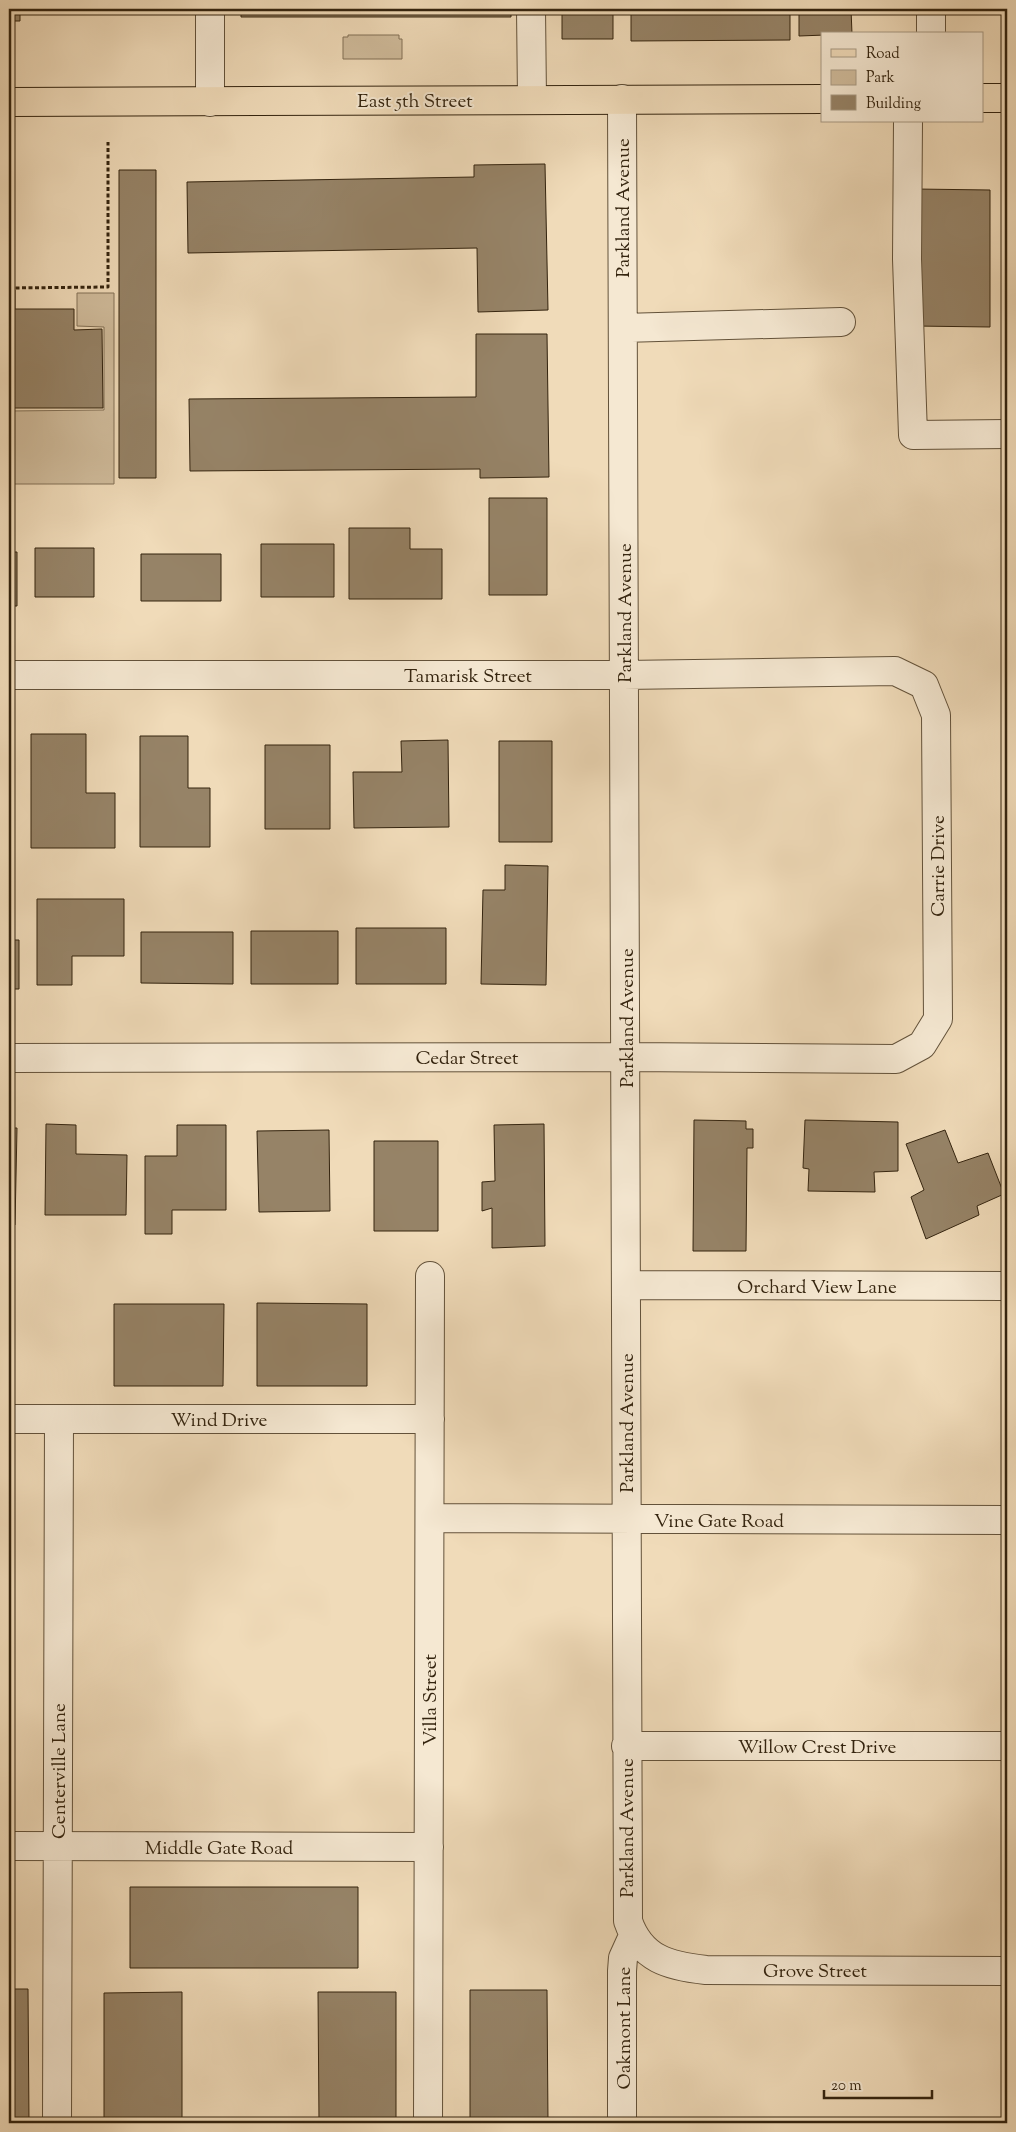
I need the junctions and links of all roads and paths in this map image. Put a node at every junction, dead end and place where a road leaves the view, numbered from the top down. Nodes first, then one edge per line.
1 (210, 9) edge
2 (531, 9) edge
3 (931, 9) edge
4 (931, 32) edge
5 (984, 98) edge
6 (1007, 98) edge
7 (532, 99) junction
8 (622, 99) junction
9 (821, 99) edge
10 (9, 102) edge
11 (210, 102) junction
12 (908, 122) edge
13 (108, 142) dead end
14 (9, 288) edge
15 (841, 322) dead end
16 (623, 328) junction
17 (1007, 434) edge
18 (9, 675) edge
19 (624, 675) junction
20 (924, 685) joint
21 (922, 1045) joint
22 (626, 1057) junction
23 (9, 1058) edge
24 (430, 1276) dead end
25 (626, 1285) junction
26 (1007, 1286) edge
27 (9, 1418) edge
28 (59, 1419) junction
29 (430, 1419) junction
30 (430, 1518) junction
31 (626, 1519) junction
32 (1007, 1520) edge
33 (626, 1746) junction
34 (1007, 1746) edge
35 (9, 1846) edge
36 (58, 1846) junction
37 (429, 1847) junction
38 (633, 1936) junction
39 (1007, 1971) edge
40 (57, 2123) edge
41 (428, 2123) edge
42 (622, 2123) edge

1 - 11 street
2 - 7 street
3 - 4 street
5 - 6 main road
7 - 8 main road, East 5th Street
7 - 11 main road, East 5th Street
8 - 9 main road, East 5th Street
8 - 16 street, Parkland Avenue
10 - 11 main road, East 5th Street
12 - 17 street
13 - 14 path
15 - 16 street
16 - 19 street, Parkland Avenue
18 - 19 street, Tamarisk Street
19 - 20 street, Tamarisk Street
19 - 22 street, Parkland Avenue
20 - 21 street, Carrie Drive
21 - 22 street, Cedar Street
22 - 23 street, Cedar Street
22 - 25 street, Parkland Avenue
24 - 29 street, Villa Street
25 - 26 street, Orchard View Lane
25 - 31 street, Parkland Avenue
27 - 28 street, Wind Drive
28 - 29 street, Wind Drive
28 - 36 street, Centerville Lane
29 - 30 street, Villa Street
30 - 31 street, Vine Gate Road
30 - 37 street, Villa Street
31 - 32 street, Vine Gate Road
31 - 33 street, Parkland Avenue
33 - 34 street, Willow Crest Drive
33 - 38 street, Parkland Avenue
35 - 36 street, Middle Gate Road
36 - 37 street, Middle Gate Road
36 - 40 street, Centerville Lane
37 - 41 street, Villa Street
38 - 39 street, Grove Street
38 - 42 street, Oakmont Lane

